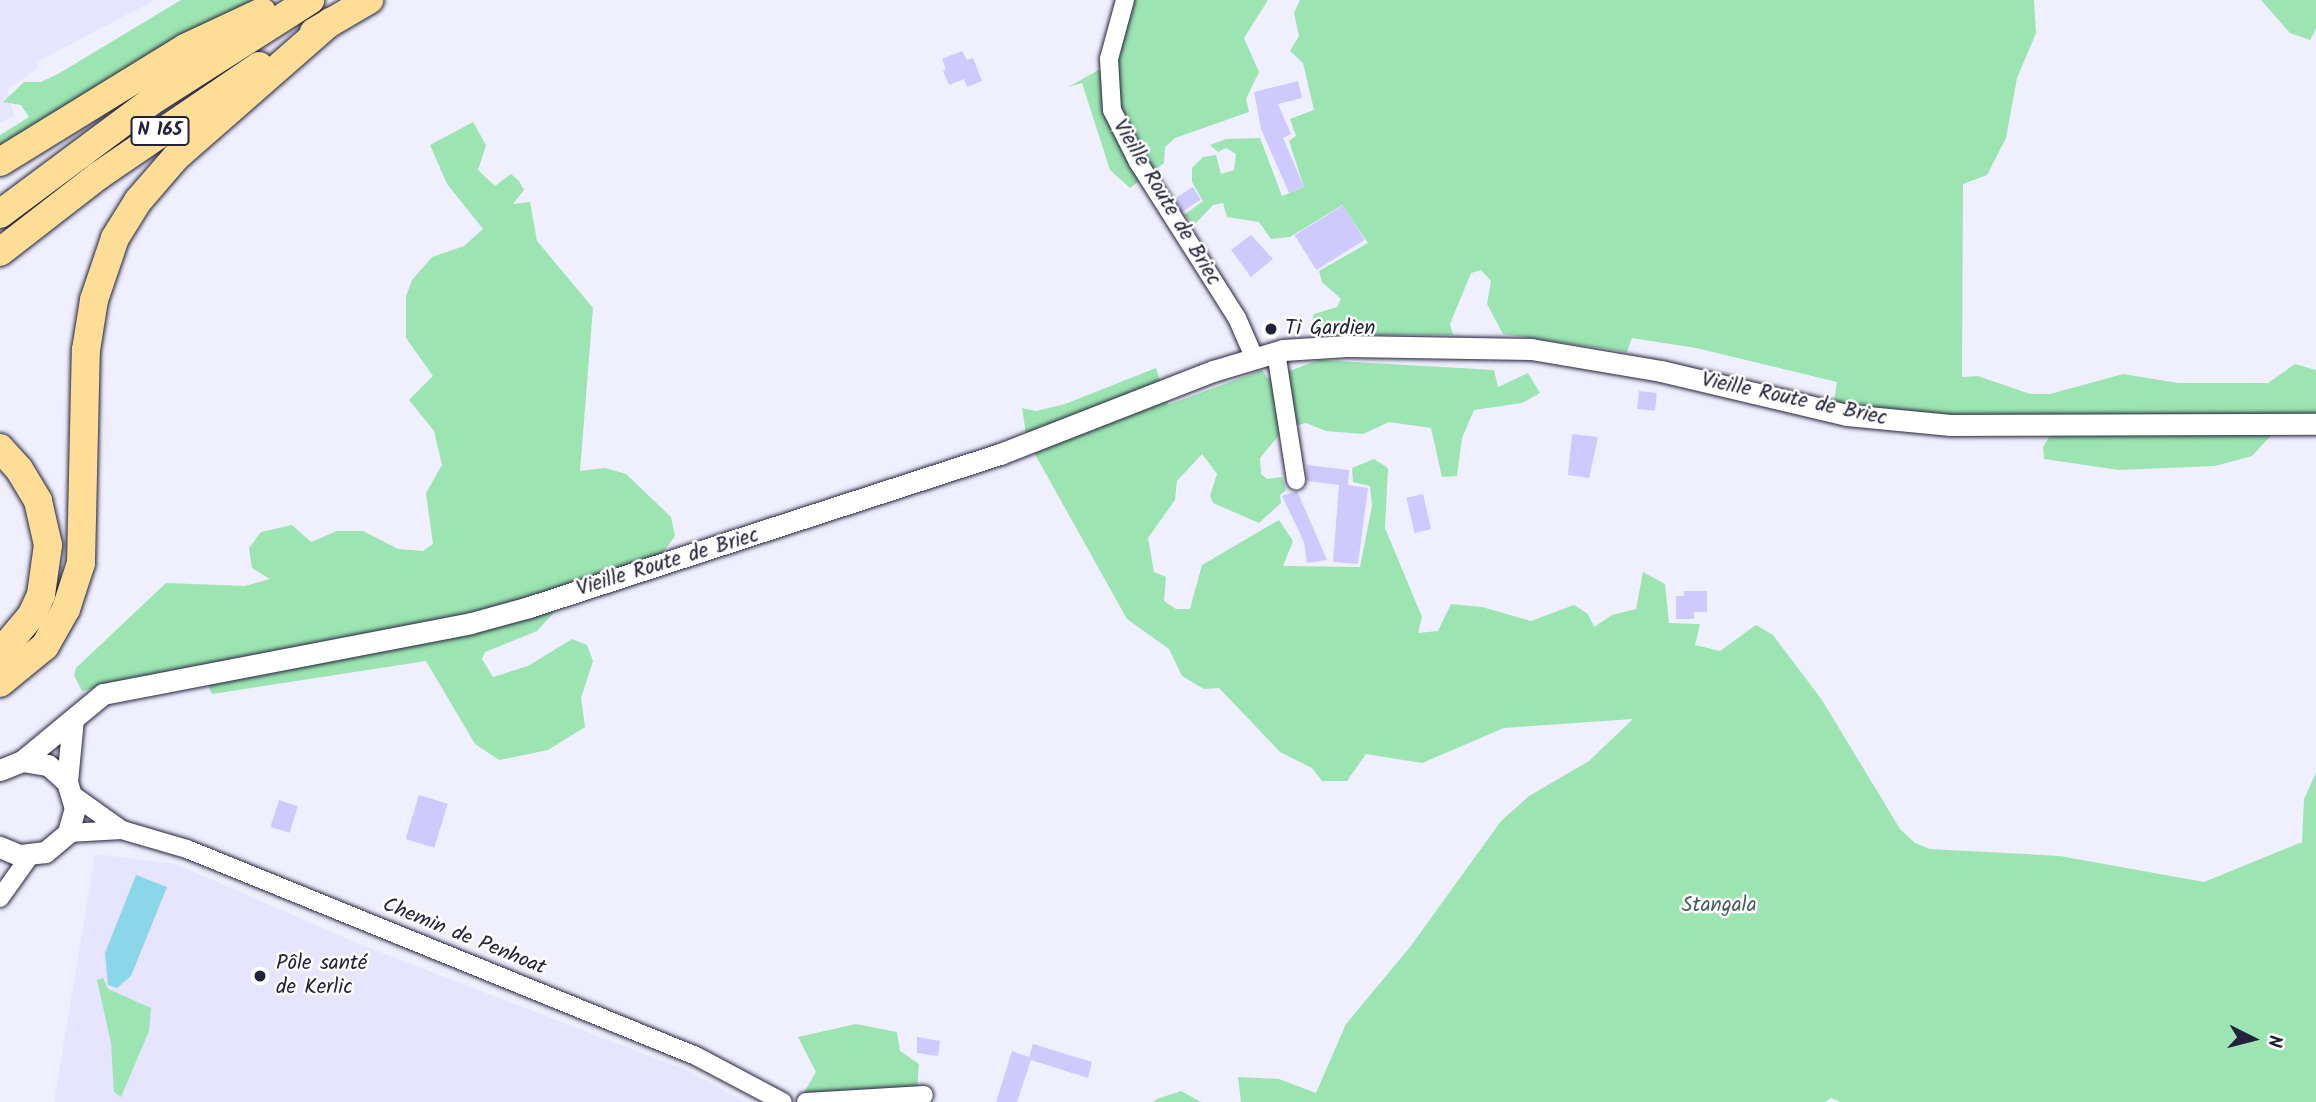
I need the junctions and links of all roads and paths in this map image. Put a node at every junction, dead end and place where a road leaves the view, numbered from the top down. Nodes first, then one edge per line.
1 (286, 0) edge
2 (310, 0) edge
3 (369, 0) edge
4 (1125, 0) edge
5 (330, 22) junction
6 (0, 162) edge
7 (0, 214) edge
8 (0, 253) edge
9 (1276, 352) junction
10 (1254, 358) junction
11 (2316, 424) edge
12 (0, 448) edge
13 (1296, 480) dead end
14 (0, 653) edge
15 (0, 683) edge
16 (73, 719) junction
17 (22, 761) junction
18 (0, 770) edge
19 (70, 789) junction
20 (122, 830) junction
21 (68, 833) junction
22 (0, 847) edge
23 (30, 856) junction
24 (0, 898) edge
25 (924, 1096) dead end
26 (783, 1102) edge
27 (806, 1102) edge

1 - 6 highway
2 - 7 highway, N 165
3 - 5 highway, N 165
4 - 10 street, Vieille Route de Briec
5 - 8 highway, N 165
5 - 15 highway
9 - 10 street, Vieille Route de Briec
9 - 11 street, Vieille Route de Briec
9 - 13 street
10 - 16 street, Vieille Route de Briec
12 - 14 highway
16 - 17 street, Vieille Route de Briec
16 - 19 street
17 - 18 street, Vieille Route de Briec
17 - 19 street
19 - 20 street, Chemin de Penhoat
19 - 21 street
20 - 21 street, Chemin de Penhoat
20 - 26 street, Chemin de Penhoat
21 - 23 street
22 - 23 street
23 - 24 street
25 - 27 street

